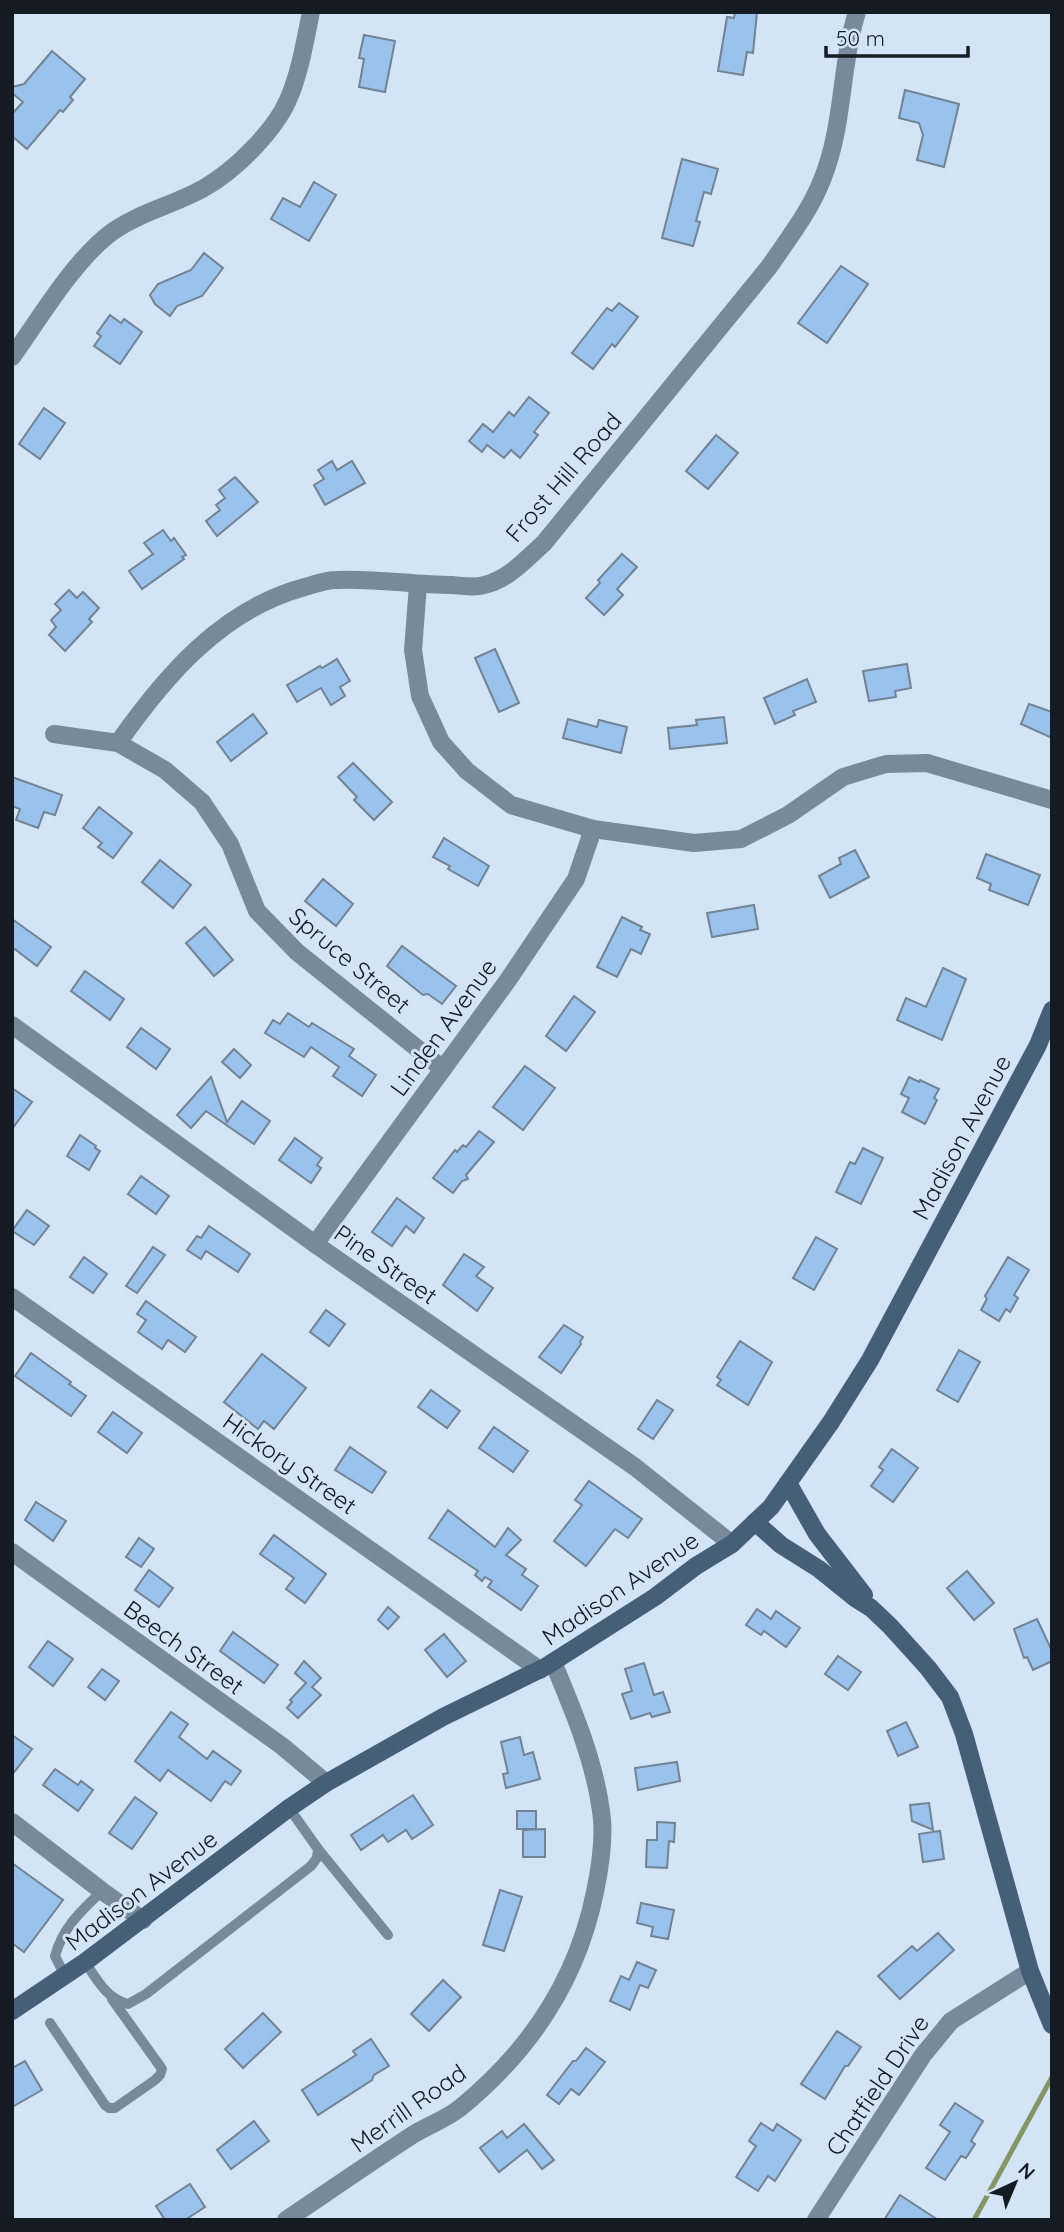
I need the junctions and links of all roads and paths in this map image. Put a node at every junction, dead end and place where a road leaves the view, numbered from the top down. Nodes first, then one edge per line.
1 (311, 12) edge
2 (857, 12) edge
3 (12, 357) edge
4 (418, 585) junction
5 (54, 734) dead end
6 (118, 743) junction
7 (1052, 800) edge
8 (593, 829) junction
9 (1052, 1010) edge
10 (12, 1025) edge
11 (443, 1069) junction
12 (315, 1244) junction
13 (12, 1297) edge
14 (788, 1483) junction
15 (755, 1522) junction
16 (732, 1544) junction
17 (12, 1552) edge
18 (871, 1608) junction
19 (547, 1666) junction
20 (326, 1783) junction
21 (289, 1808) junction
22 (12, 1822) edge
23 (318, 1849) junction
24 (102, 1891) junction
25 (143, 1920) junction
26 (388, 1935) dead end
27 (85, 1962) junction
28 (1030, 1971) junction
29 (65, 1976) junction
30 (110, 1996) junction
31 (12, 2011) edge
32 (50, 2023) dead end
33 (1052, 2025) edge
34 (286, 2220) edge
35 (816, 2220) edge

1 - 3 street
2 - 4 street, Frost Hill Road
4 - 6 street, Frost Hill Road
4 - 8 street
5 - 6 street, Spruce Street
6 - 11 street, Spruce Street
7 - 8 street
8 - 11 street, Linden Avenue
9 - 14 street, Madison Avenue
10 - 12 street, Pine Street
11 - 12 street, Linden Avenue
12 - 16 street, Pine Street
13 - 19 street, Hickory Street
14 - 15 street, Madison Avenue
14 - 18 street
15 - 16 street, Madison Avenue
15 - 18 street
16 - 19 street, Madison Avenue
17 - 20 street, Beech Street
18 - 28 street
19 - 20 street, Madison Avenue
19 - 34 street, Merrill Road
20 - 21 street, Madison Avenue
21 - 23 lane
21 - 25 street, Madison Avenue
22 - 24 street
23 - 26 lane
23 - 30 lane
24 - 25 street
24 - 29 lane
25 - 27 street, Madison Avenue
27 - 29 street, Madison Avenue
27 - 30 lane
28 - 33 street
28 - 35 street, Chatfield Drive
29 - 31 street, Madison Avenue
30 - 32 lane

